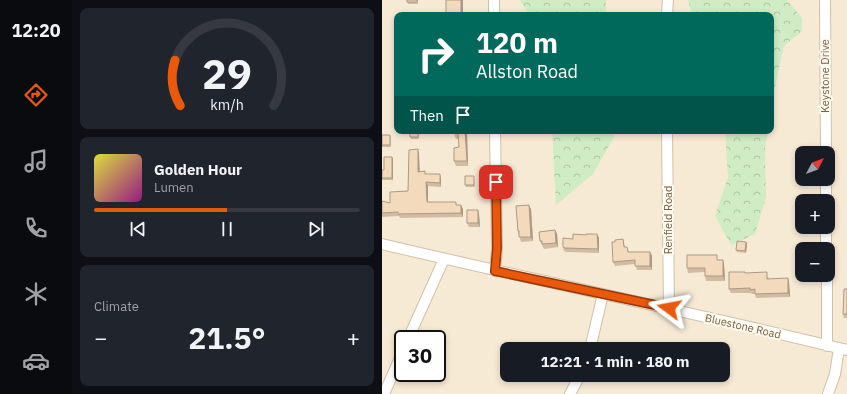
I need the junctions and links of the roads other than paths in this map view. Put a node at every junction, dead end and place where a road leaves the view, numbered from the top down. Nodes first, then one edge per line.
1 (494, 0) edge
2 (668, 0) edge
3 (824, 0) edge
4 (494, 12) edge
5 (667, 12) edge
6 (496, 134) edge
7 (667, 134) edge
8 (826, 146) edge
9 (382, 244) edge
10 (444, 259) junction
11 (495, 271) junction
12 (827, 282) edge
13 (603, 294) junction
14 (669, 308) junction
15 (412, 330) edge
16 (592, 342) edge
17 (827, 346) junction
18 (843, 349) edge
19 (394, 371) edge
20 (576, 382) edge
21 (384, 394) edge
22 (570, 394) edge
23 (828, 394) edge

1 - 4 street
2 - 5 street
3 - 8 street, Keystone Drive
6 - 11 street
7 - 14 street, Renfield Road
9 - 10 street, Bluestone Road
10 - 11 street, Bluestone Road
10 - 15 street
11 - 13 street, Bluestone Road
12 - 17 street
13 - 14 street, Bluestone Road
13 - 16 street
14 - 17 street, Bluestone Road
17 - 18 street, Bluestone Road
18 - 23 street
19 - 21 street
20 - 22 street

